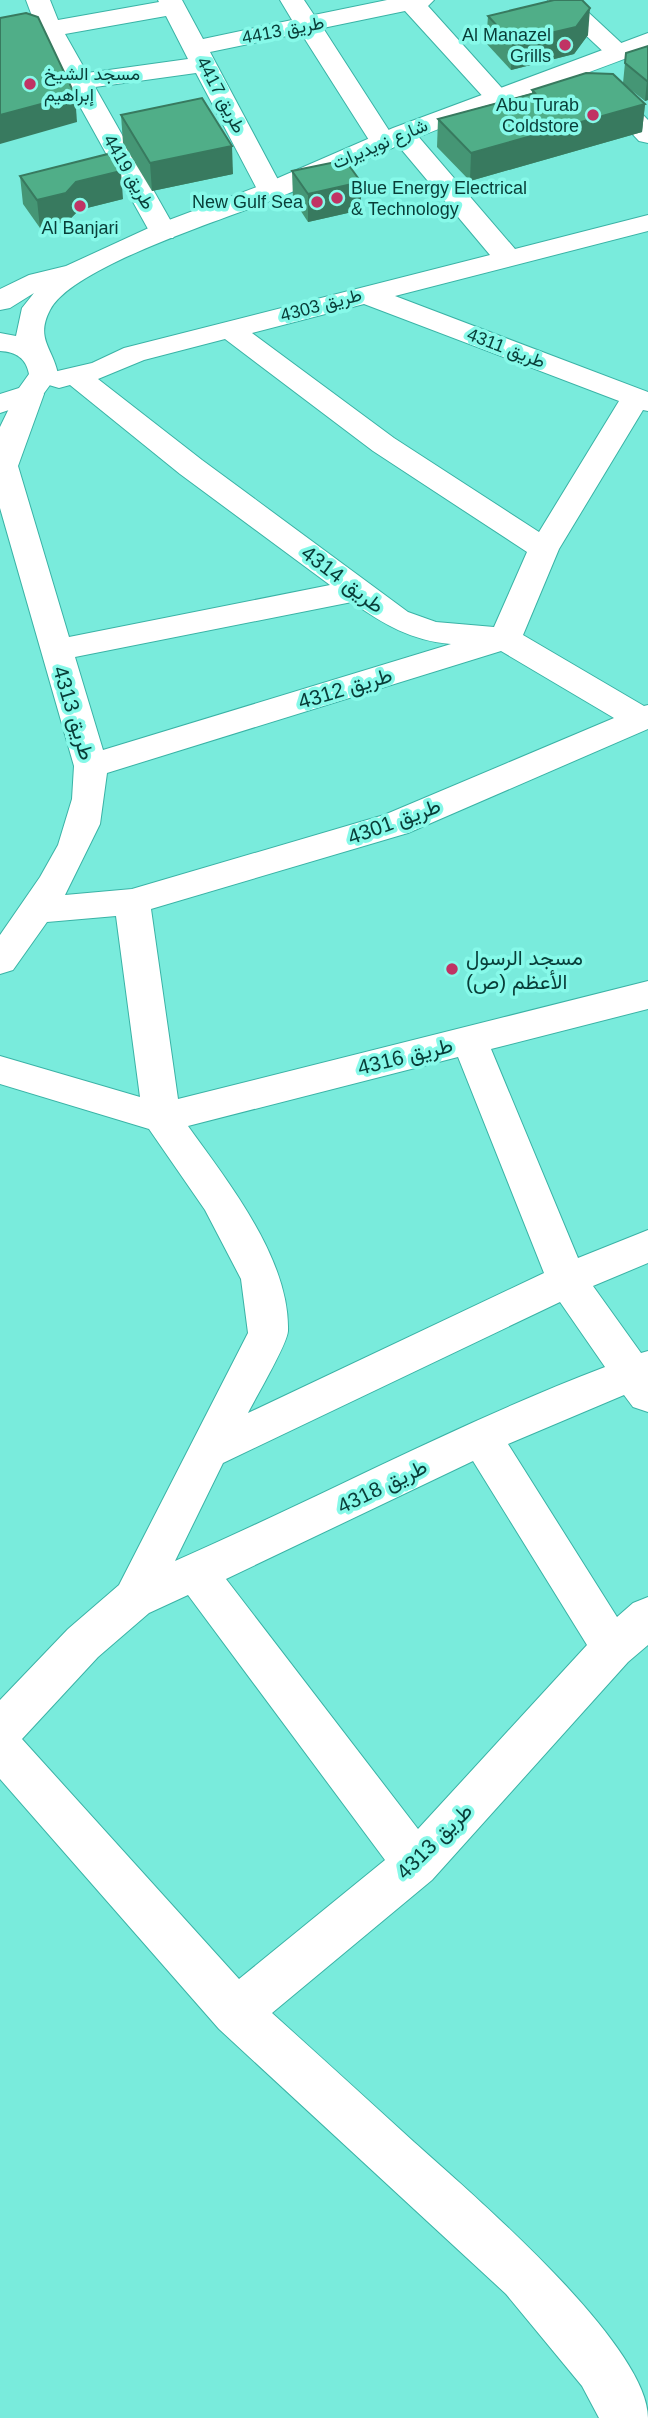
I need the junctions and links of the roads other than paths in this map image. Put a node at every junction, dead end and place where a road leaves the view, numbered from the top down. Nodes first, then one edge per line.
1 (38, 0) edge
2 (292, 0) edge
3 (560, 0) edge
4 (414, 1) edge
5 (172, 4) edge
6 (308, 26) junction
7 (50, 30) junction
8 (0, 38) edge
9 (648, 41) edge
10 (618, 52) junction
11 (200, 56) junction
12 (583, 64) junction
13 (79, 82) junction
14 (496, 96) junction
15 (648, 135) edge
16 (393, 138) junction
17 (271, 191) junction
18 (648, 223) edge
19 (163, 232) junction
20 (508, 257) junction
21 (77, 271) junction
22 (364, 294) junction
23 (3, 296) edge
24 (230, 329) junction
25 (0, 342) edge
26 (134, 354) junction
27 (35, 371) junction
28 (76, 376) junction
29 (641, 400) edge
30 (0, 404) edge
31 (1, 461) edge
32 (544, 549) junction
33 (358, 590) junction
34 (505, 639) junction
35 (55, 650) junction
36 (644, 717) edge
37 (91, 766) junction
38 (132, 902) junction
39 (37, 910) junction
40 (0, 961) edge
41 (648, 995) edge
42 (469, 1040) junction
43 (0, 1070) edge
44 (162, 1118) junction
45 (648, 1246) edge
46 (567, 1280) junction
47 (642, 1380) edge
48 (481, 1438) junction
49 (211, 1450) junction
50 (196, 1572) junction
51 (134, 1599) junction
52 (648, 1617) edge
53 (613, 1648) junction
54 (0, 1731) edge
55 (0, 1746) edge
56 (416, 1864) junction
57 (236, 2012) junction
58 (627, 2418) edge

1 - 7 street, طريق 4419
2 - 6 street
3 - 10 street
4 - 6 street, طريق 4413
4 - 14 street, طريق 4413
5 - 7 street
5 - 11 street, طريق 4417
6 - 11 street, طريق 4413
6 - 16 street
7 - 8 street
7 - 13 street, طريق 4419
9 - 10 street, شارع نويديرات
10 - 12 street, شارع نويديرات
11 - 13 street, طريق 4413
11 - 17 street, طريق 4417
12 - 14 street, شارع نويديرات
12 - 15 street
13 - 19 street, طريق 4419
14 - 16 street, شارع نويديرات
16 - 17 street, شارع نويديرات
16 - 20 street
17 - 19 street, شارع نويديرات
18 - 20 street, طريق 4303
19 - 21 street, شارع نويديرات
20 - 22 street, طريق 4303
21 - 23 street, شارع نويديرات
21 - 27 street, شارع نويديرات
22 - 24 street, طريق 4303
22 - 29 street, طريق 4311
24 - 26 street, طريق 4303
24 - 32 street
25 - 27 street
26 - 27 street, طريق 4303
26 - 28 street, طريق 4303
27 - 28 street, طريق 4303
27 - 30 street
27 - 31 street, طريق 4313
28 - 33 street, طريق 4314
29 - 32 street
31 - 35 street, طريق 4313
32 - 34 street
33 - 34 street, طريق 4314
33 - 35 street, طريق 4313
34 - 36 street, طريق 4314
34 - 37 street, طريق 4312
35 - 37 street, طريق 4313
36 - 38 street, طريق 4301
37 - 39 street, طريق 4313
38 - 39 street, طريق 4301
38 - 44 street
39 - 40 street, طريق 4313
41 - 42 street, طريق 4316
42 - 44 street, طريق 4316
42 - 46 street, طريق 4318
43 - 44 street
44 - 49 street
45 - 46 street
46 - 47 street, طريق 4318
46 - 49 street
47 - 48 street, طريق 4318
48 - 50 street, طريق 4318
48 - 53 street
49 - 51 street
50 - 51 street, طريق 4318
50 - 56 street
51 - 54 street
52 - 53 street
53 - 56 street, طريق 4313
55 - 57 street
56 - 57 street, طريق 4313
57 - 58 street

